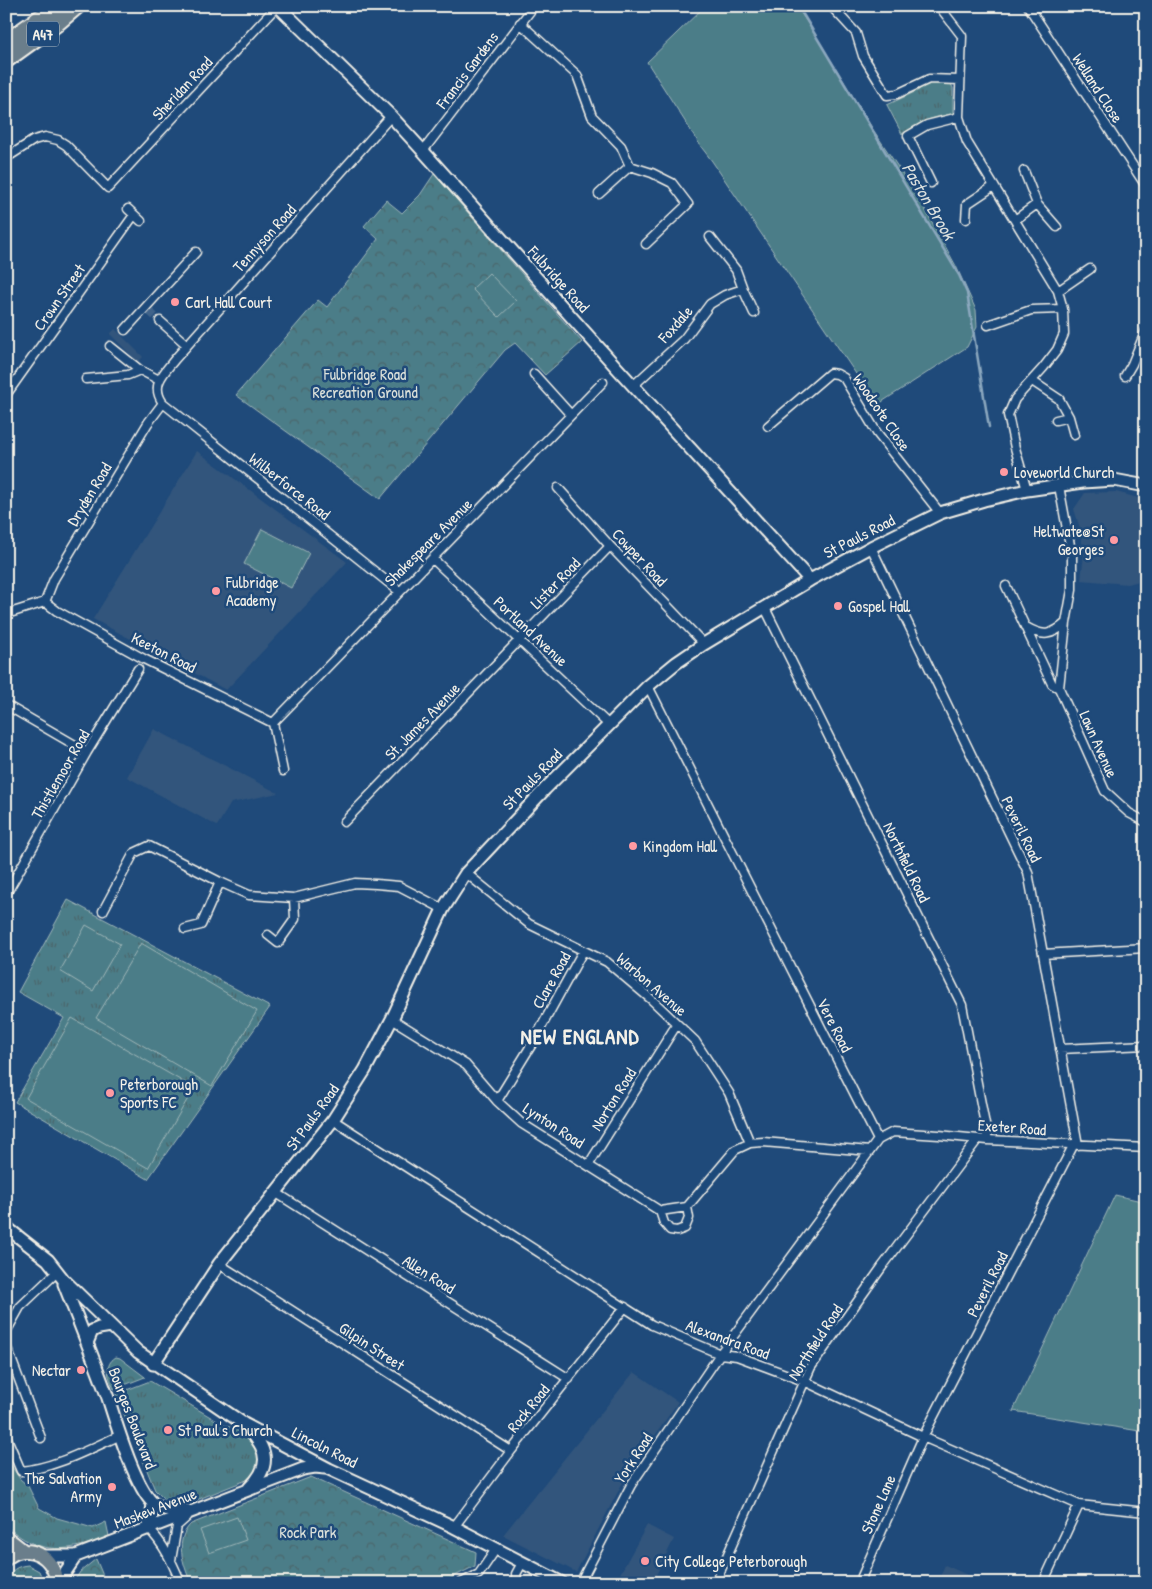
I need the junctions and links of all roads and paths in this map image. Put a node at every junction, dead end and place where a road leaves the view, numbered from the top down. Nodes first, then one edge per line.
1 (57, 6) edge
2 (77, 6) edge
3 (277, 6) edge
4 (534, 6) edge
5 (831, 6) edge
6 (939, 6) edge
7 (1028, 6) edge
8 (520, 24) junction
9 (6, 42) edge
10 (6, 60) edge
11 (960, 80) junction
12 (391, 116) junction
13 (959, 117) junction
14 (423, 150) junction
15 (6, 158) edge
16 (630, 166) junction
17 (1024, 171) dead end
18 (931, 183) dead end
19 (994, 186) junction
20 (1146, 186) edge
21 (599, 194) dead end
22 (1037, 204) junction
23 (128, 209) dead end
24 (134, 215) junction
25 (966, 219) dead end
26 (1015, 220) junction
27 (141, 221) dead end
28 (1057, 227) dead end
29 (710, 237) dead end
30 (646, 244) dead end
31 (196, 252) dead end
32 (1090, 269) dead end
33 (743, 290) junction
34 (1058, 291) junction
35 (1063, 309) junction
36 (754, 313) dead end
37 (160, 321) tunnel mouth
38 (988, 325) dead end
39 (125, 330) dead end
40 (1146, 330) edge
41 (187, 345) junction
42 (110, 346) dead end
43 (140, 370) junction
44 (534, 374) dead end
45 (1125, 376) dead end
46 (86, 379) dead end
47 (159, 380) junction
48 (1032, 381) junction
49 (603, 382) dead end
50 (634, 385) junction
51 (6, 395) edge
52 (163, 403) junction
53 (571, 415) junction
54 (1069, 417) junction
55 (1056, 420) dead end
56 (768, 426) dead end
57 (1074, 435) dead end
58 (1059, 486) junction
59 (1146, 486) edge
60 (558, 488) dead end
61 (1027, 490) junction
62 (940, 514) junction
63 (610, 546) junction
64 (871, 547) junction
65 (433, 559) junction
66 (810, 580) junction
67 (1006, 586) dead end
68 (399, 591) junction
69 (45, 602) junction
70 (765, 608) junction
71 (13, 612) dead end
72 (1066, 623) junction
73 (1025, 627) junction
74 (520, 640) junction
75 (704, 644) junction
76 (138, 669) dead end
77 (648, 686) junction
78 (1059, 688) junction
79 (6, 705) edge
80 (273, 723) junction
81 (608, 724) junction
82 (87, 752) junction
83 (283, 771) dead end
84 (344, 822) dead end
85 (1146, 822) edge
86 (466, 873) junction
87 (220, 882) junction
88 (6, 894) edge
89 (294, 898) junction
90 (443, 909) junction
91 (103, 911) dead end
92 (185, 929) dead end
93 (268, 935) dead end
94 (1146, 948) edge
95 (583, 951) junction
96 (1043, 954) junction
97 (392, 1019) junction
98 (677, 1024) junction
99 (1146, 1045) edge
100 (1060, 1049) junction
101 (498, 1101) junction
102 (333, 1120) junction
103 (978, 1139) junction
104 (878, 1140) junction
105 (988, 1140) junction
106 (750, 1143) junction
107 (1076, 1144) junction
108 (1146, 1148) edge
109 (870, 1151) junction
110 (589, 1164) junction
111 (275, 1192) junction
112 (687, 1207) junction
113 (660, 1211) junction
114 (6, 1227) edge
115 (219, 1264) junction
116 (60, 1276) junction
117 (20, 1307) junction
118 (625, 1307) junction
119 (6, 1317) edge
120 (111, 1326) junction
121 (6, 1332) edge
122 (87, 1342) junction
123 (6, 1345) edge
124 (720, 1354) junction
125 (154, 1364) junction
126 (569, 1378) junction
127 (804, 1381) junction
128 (244, 1424) junction
129 (121, 1435) junction
130 (6, 1436) edge
131 (923, 1436) junction
132 (41, 1438) dead end
133 (511, 1451) junction
134 (329, 1469) junction
135 (246, 1491) junction
136 (153, 1503) junction
137 (1078, 1505) junction
138 (197, 1510) junction
139 (1146, 1512) edge
140 (454, 1526) junction
141 (148, 1528) junction
142 (6, 1537) edge
143 (496, 1549) junction
144 (24, 1551) junction
145 (45, 1556) junction
146 (76, 1556) junction
147 (6, 1559) edge
148 (171, 1560) junction
149 (522, 1563) junction
150 (57, 1583) edge
151 (181, 1583) edge
152 (461, 1583) edge
153 (518, 1583) edge
154 (562, 1583) edge
155 (580, 1583) edge
156 (715, 1583) edge
157 (859, 1583) edge
158 (1043, 1583) edge

1 - 9 highway, A47
2 - 10 highway, A47
3 - 12 street, Fulbridge Road
3 - 15 street, Sheridan Road
4 - 8 street, Francis Gardens
5 - 11 street
6 - 11 street
7 - 20 street, Welland Close
8 - 14 street, Francis Gardens
8 - 16 street
11 - 13 street
12 - 14 street, Fulbridge Road
12 - 41 street, Tennyson Road
13 - 18 street
13 - 19 street
14 - 50 street, Fulbridge Road
16 - 21 street
16 - 30 street
17 - 22 street
19 - 25 street
19 - 26 street
22 - 26 street
22 - 28 street
23 - 24 street
24 - 27 street
24 - 51 street, Crown Street
26 - 34 street
29 - 33 street
31 - 39 street
32 - 34 street
33 - 36 street
33 - 50 street, Foxdale
34 - 35 street
35 - 38 street
35 - 48 street
37 - 41 street
40 - 45 street
41 - 47 street, Tennyson Road
42 - 43 street
43 - 46 street
43 - 47 street
44 - 53 street
47 - 52 street
48 - 54 street
48 - 61 street
49 - 53 street, Shakespeare Avenue
50 - 66 street, Fulbridge Road
52 - 68 street, Wilberforce Road
52 - 69 street, Dryden Road
53 - 65 street, Shakespeare Avenue
54 - 55 street
54 - 57 street
56 - 62 street, Woodcote Close
58 - 59 street, St Pauls Road
58 - 61 street, St Pauls Road
58 - 72 street
60 - 63 street, Cowper Road
61 - 62 street, St Pauls Road
62 - 64 street, St Pauls Road
63 - 74 street, Lister Road
63 - 75 street, Cowper Road
64 - 66 street, St Pauls Road
64 - 96 street, Peveril Road
65 - 68 street, Shakespeare Avenue
65 - 74 street, Portland Avenue
66 - 70 street, St Pauls Road
67 - 73 street, Lawn Avenue
68 - 80 street, Shakespeare Avenue
69 - 71 street
69 - 80 street, Keeton Road
70 - 75 street, St Pauls Road
70 - 105 street, Northfield Road
72 - 73 street
72 - 78 street
73 - 78 street, Lawn Avenue
74 - 81 street, Portland Avenue
74 - 84 street, St. James Avenue
75 - 77 street, St Pauls Road
76 - 82 street, Thistlemoor Road
77 - 81 street, St Pauls Road
77 - 104 street, Vere Road
78 - 85 street, Lawn Avenue
79 - 82 street
80 - 83 street
81 - 86 street, St Pauls Road
82 - 88 street, Thistlemoor Road
86 - 90 street, St Pauls Road
86 - 95 street, Warbon Avenue
87 - 89 street
87 - 91 street
87 - 92 street
89 - 90 street
89 - 93 street
90 - 97 street, St Pauls Road
94 - 96 street
95 - 98 street, Warbon Avenue
95 - 101 street, Clare Road
96 - 100 street, Peveril Road
97 - 101 street, Lynton Road
97 - 102 street, St Pauls Road
98 - 106 street, Warbon Avenue
98 - 110 street, Norton Road
99 - 100 street
100 - 107 street, Peveril Road
101 - 110 street, Lynton Road
102 - 111 street, St Pauls Road
102 - 118 street, Alexandra Road
103 - 104 street, Exeter Road
103 - 105 street, Exeter Road
103 - 127 street, Northfield Road
104 - 109 street
105 - 107 street, Exeter Road
106 - 109 street
106 - 112 street, Lynton Road
107 - 108 street, Exeter Road
107 - 131 street, Peveril Road
109 - 124 street
110 - 113 street, Lynton Road
111 - 115 street, St Pauls Road
111 - 126 street, Allen Road
112 - 113 street
112 - 113 street, Lynton Road
114 - 116 street, Lincoln Road
115 - 125 street, St Pauls Road
115 - 133 street, Gilpin Street
116 - 117 street
116 - 120 street, Lincoln Road
116 - 122 street, Bourges Boulevard
117 - 119 street
117 - 121 street
118 - 124 street, Alexandra Road
118 - 126 street, Rock Road
120 - 122 street
120 - 125 street, Lincoln Road
122 - 129 street, Bourges Boulevard
123 - 132 street
124 - 127 street, Alexandra Road
124 - 155 street, York Road
125 - 128 street, Lincoln Road
126 - 133 street, Rock Road
127 - 131 street, Alexandra Road
127 - 156 street, Northfield Road
128 - 134 street, Lincoln Road
128 - 135 street
129 - 130 street
129 - 136 street, Bourges Boulevard
131 - 137 street, Alexandra Road
131 - 157 street, Stone Lane
133 - 140 street, Rock Road
134 - 135 street, Maskew Avenue
134 - 140 street, Lincoln Road
135 - 138 street, Maskew Avenue
136 - 138 street
136 - 141 street
137 - 139 street, Alexandra Road
137 - 158 street
138 - 141 street, Maskew Avenue
138 - 148 street
140 - 143 street, Lincoln Road
141 - 146 street, Maskew Avenue
141 - 148 street
142 - 144 main road
143 - 149 street, Lincoln Road
143 - 152 street
144 - 145 main road
144 - 147 main road
145 - 146 street, Maskew Avenue
145 - 150 main road
146 - 150 street
148 - 151 street
149 - 153 street
149 - 154 street, Lincoln Road

